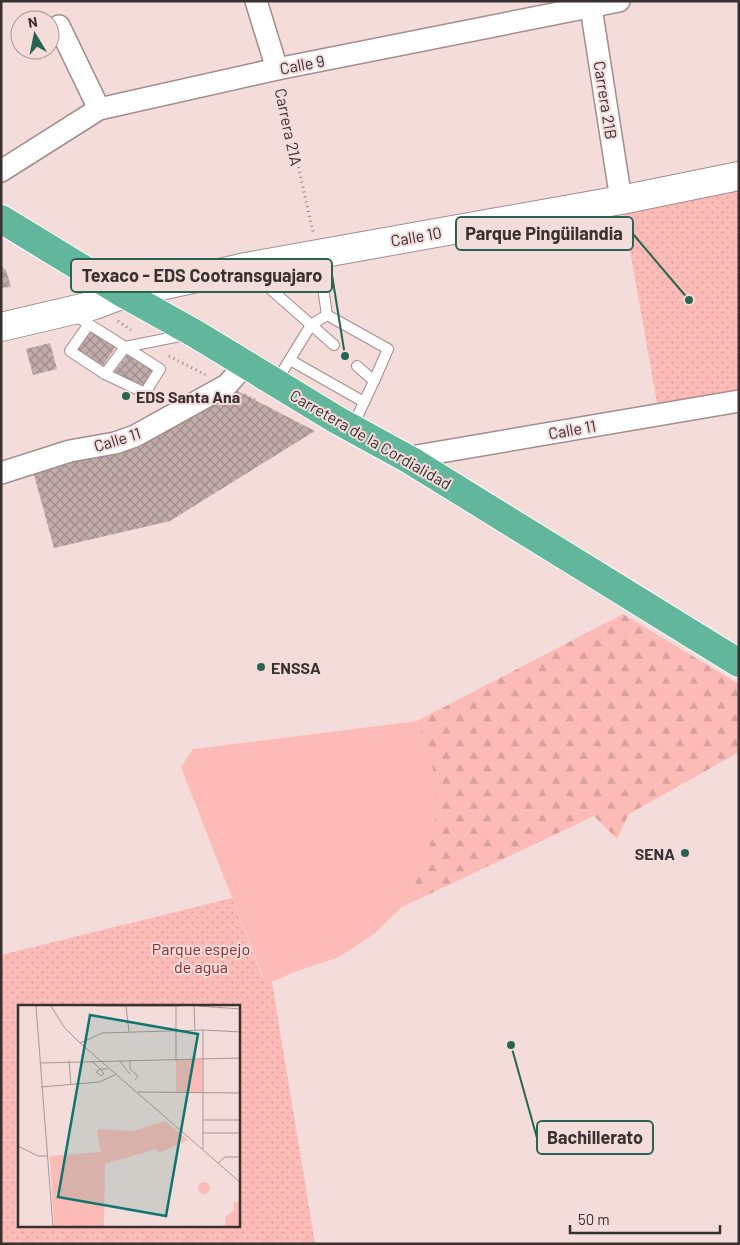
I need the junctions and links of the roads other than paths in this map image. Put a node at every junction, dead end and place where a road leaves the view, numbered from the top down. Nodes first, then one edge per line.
1 (256, 1) edge
2 (619, 1) edge
3 (591, 4) edge
4 (60, 28) edge
5 (276, 69) junction
6 (99, 109) junction
7 (1, 171) edge
8 (739, 176) edge
9 (621, 200) junction
10 (1, 219) edge
11 (317, 253) junction
12 (246, 267) junction
13 (118, 306) junction
14 (1, 308) edge
15 (327, 315) junction
16 (78, 317) junction
17 (311, 325) junction
18 (1, 326) edge
19 (194, 333) junction
20 (334, 345) dead end
21 (125, 347) junction
22 (290, 360) junction
23 (245, 365) junction
24 (357, 366) dead end
25 (105, 374) junction
26 (374, 381) junction
27 (270, 394) junction
28 (739, 401) edge
29 (364, 402) junction
30 (352, 428) junction
31 (406, 458) junction
32 (1, 473) edge
33 (739, 663) edge

1 - 5 street, Carrera 21A
2 - 3 street, Calle 9
3 - 5 street, Calle 9
3 - 9 street, Carrera 21B
4 - 6 street
5 - 6 street, Calle 9
6 - 7 street, Calle 9
8 - 9 main road, Calle 10
9 - 11 main road, Calle 10
10 - 13 highway, Carretera de la Cordialidad
11 - 12 main road, Calle 10
11 - 15 lane
12 - 13 main road, Calle 10
12 - 17 lane
13 - 14 main road, Calle 10
13 - 16 main road, Calle 10
13 - 19 highway, Carretera de la Cordialidad
15 - 17 lane
15 - 26 lane
16 - 18 main road, Calle 10
16 - 21 lane
16 - 25 lane
17 - 20 lane
17 - 22 lane
19 - 21 lane
19 - 23 highway, Carretera de la Cordialidad
21 - 25 lane
21 - 25 lane
22 - 27 lane
22 - 29 lane
23 - 27 highway, Carretera de la Cordialidad
23 - 32 street, Calle 11
24 - 26 lane
26 - 29 lane
27 - 30 highway, Carretera de la Cordialidad
28 - 31 street, Calle 11
29 - 30 lane
30 - 31 highway, Carretera de la Cordialidad
31 - 33 highway, Carretera de la Cordialidad

